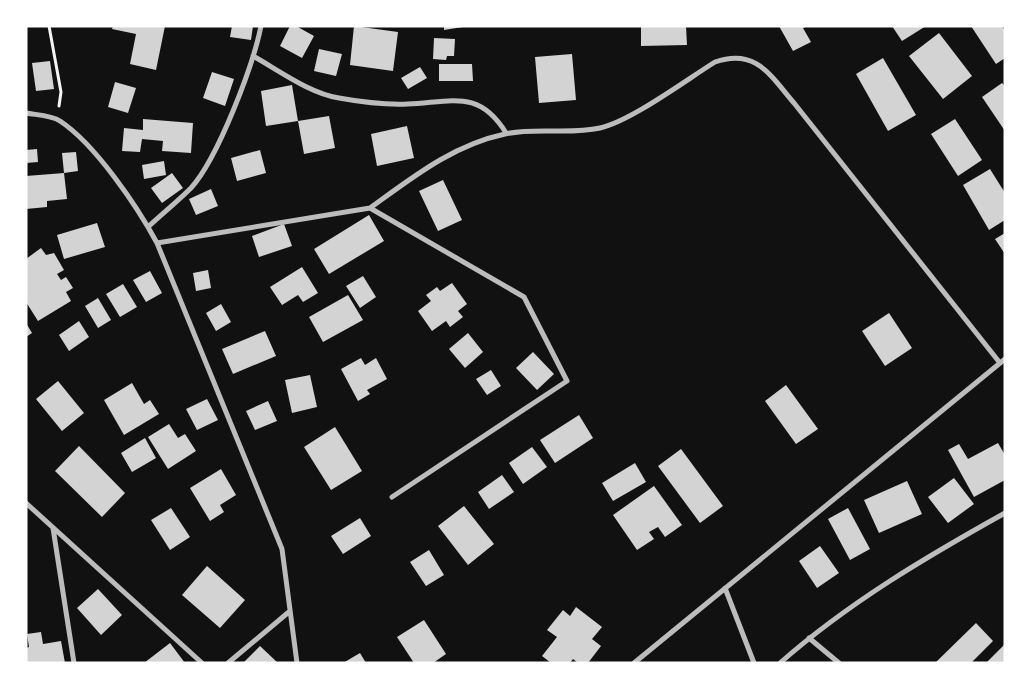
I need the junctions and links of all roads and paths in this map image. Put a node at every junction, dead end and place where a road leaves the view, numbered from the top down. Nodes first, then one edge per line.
1 (50, 26) edge
2 (261, 26) edge
3 (253, 56) junction
4 (26, 113) edge
5 (58, 120) junction
6 (506, 133) junction
7 (370, 208) junction
8 (148, 227) junction
9 (157, 243) junction
10 (1003, 361) edge
11 (392, 497) dead end
12 (26, 503) edge
13 (1005, 513) edge
14 (53, 528) junction
15 (724, 588) junction
16 (290, 611) junction
17 (808, 638) junction
18 (74, 663) edge
19 (202, 663) edge
20 (228, 663) edge
21 (297, 663) edge
22 (634, 663) edge
23 (754, 663) edge
24 (780, 663) edge
25 (838, 663) edge

1 - 5 path
2 - 3 street
3 - 6 street
3 - 8 street
4 - 5 street
5 - 8 street
6 - 7 street
6 - 10 street
7 - 9 street
7 - 11 street
8 - 9 street
9 - 16 street
10 - 15 street
12 - 14 street
13 - 17 street
14 - 18 street
14 - 19 street
15 - 22 street
15 - 23 street
16 - 20 street
16 - 21 street
17 - 24 street
17 - 25 street

